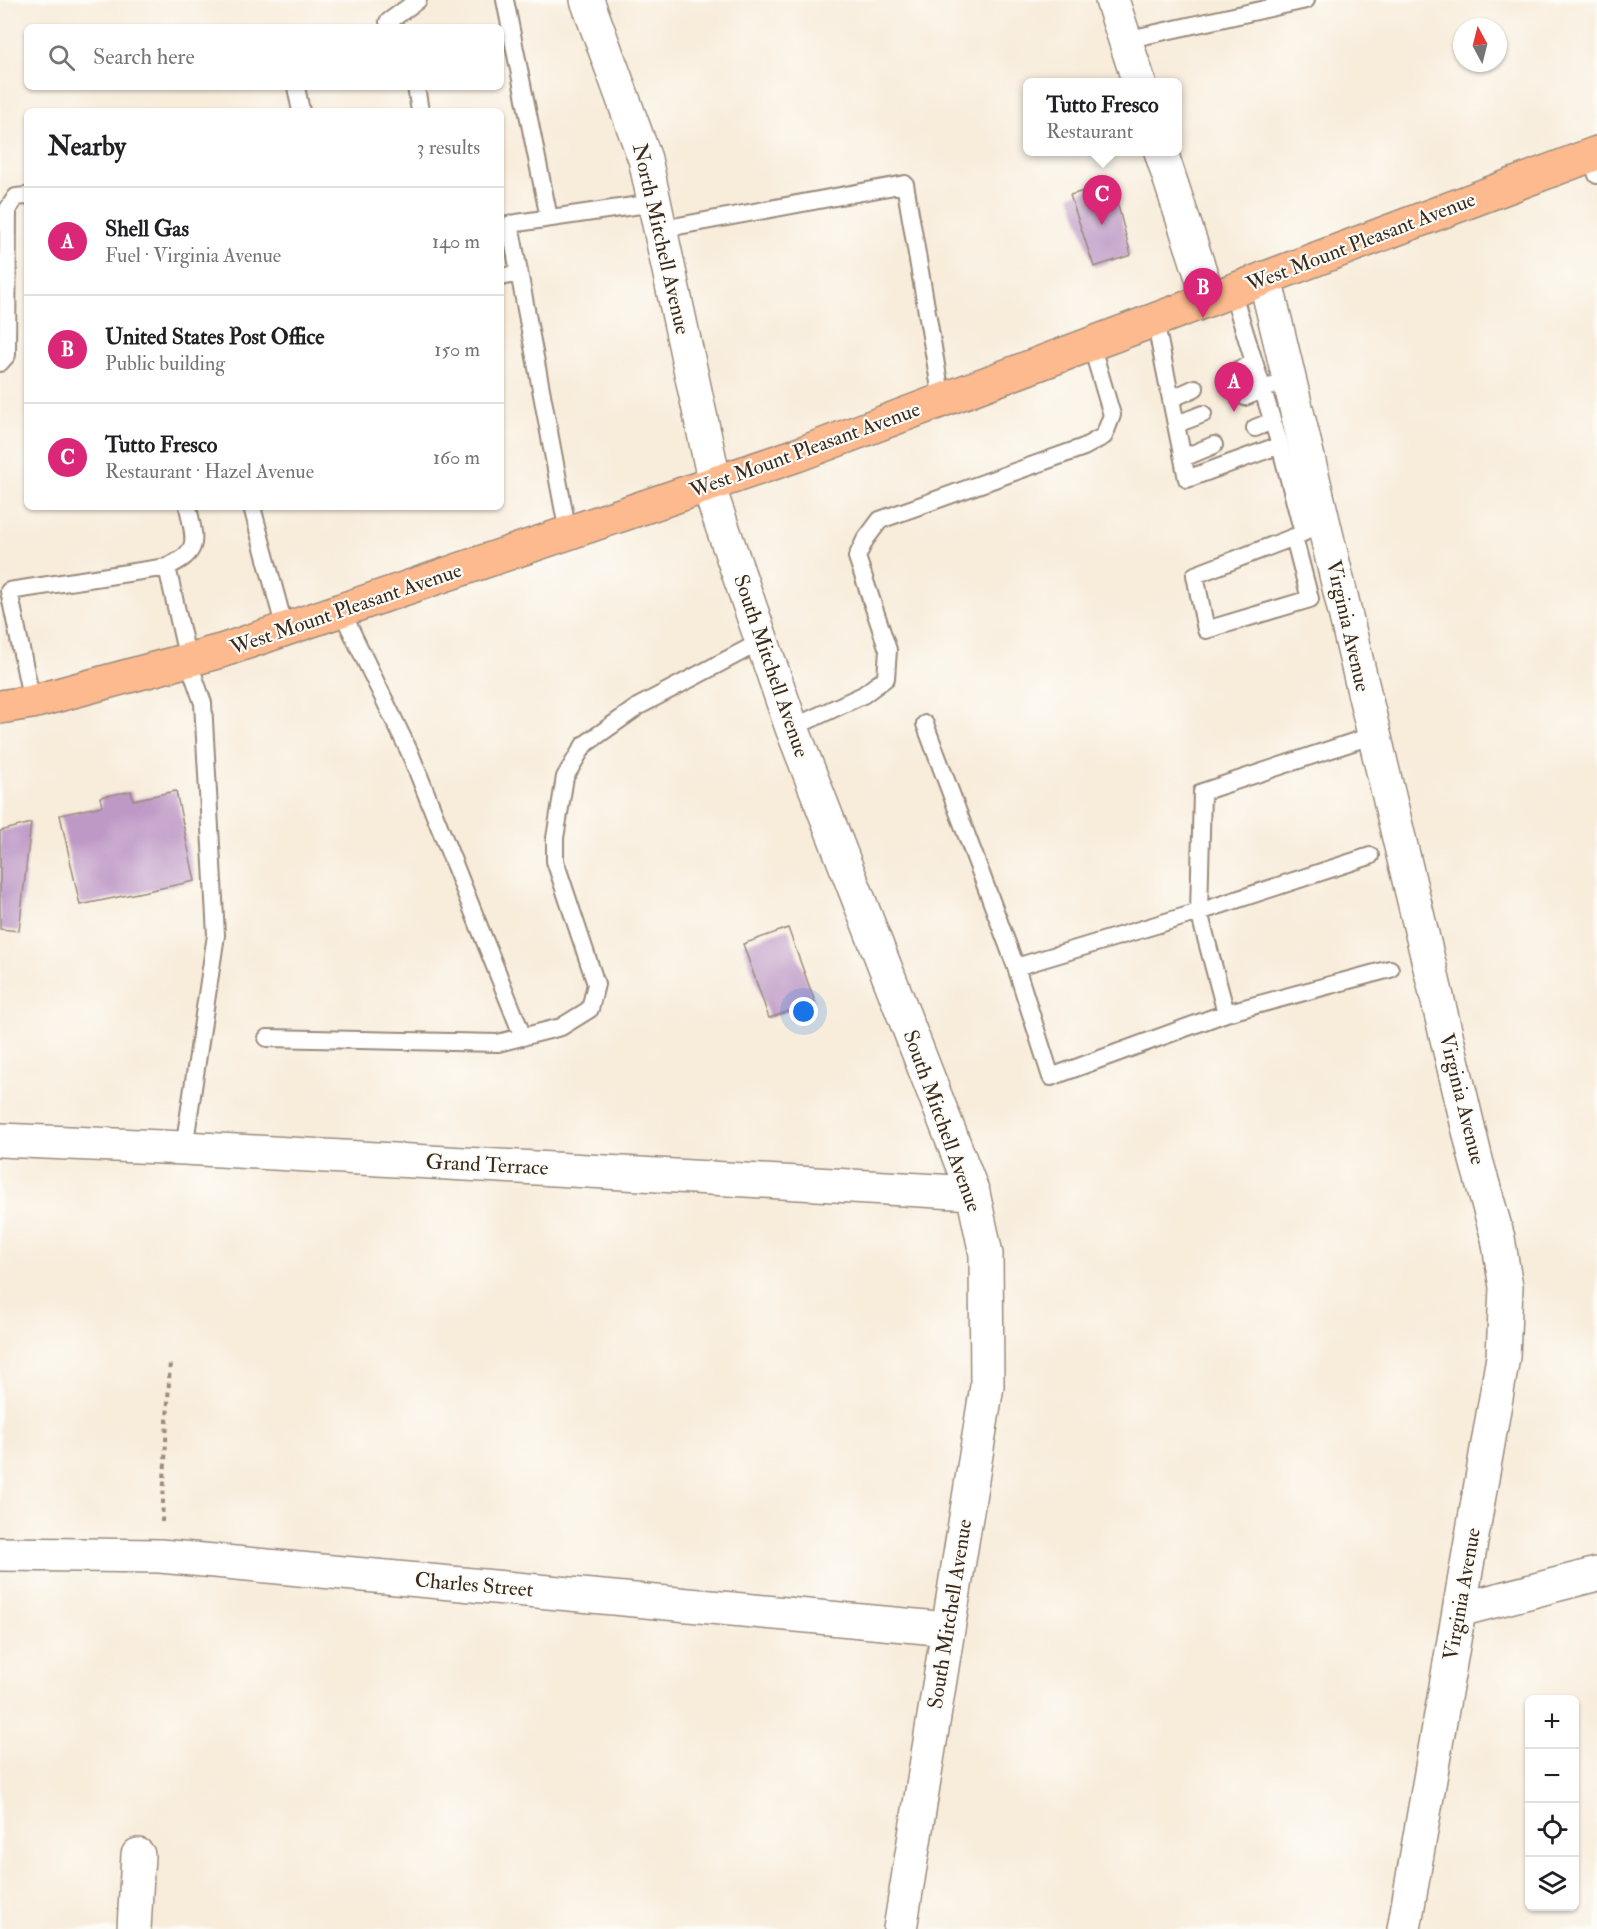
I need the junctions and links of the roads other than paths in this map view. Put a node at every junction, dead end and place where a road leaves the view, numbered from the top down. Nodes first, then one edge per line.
1 (418, 0) edge
2 (505, 0) edge
3 (587, 0) edge
4 (1112, 0) edge
5 (1306, 0) edge
6 (389, 24) edge
7 (1125, 40) junction
8 (1138, 78) edge
9 (297, 90) edge
10 (416, 90) edge
11 (300, 108) edge
12 (420, 108) edge
13 (1163, 156) edge
14 (1595, 161) edge
15 (24, 196) edge
16 (658, 216) junction
17 (549, 218) junction
18 (519, 273) junction
19 (504, 276) edge
20 (1265, 278) junction
21 (1221, 295) junction
22 (1155, 320) junction
23 (1091, 344) junction
24 (0, 363) edge
25 (1254, 363) junction
26 (1233, 372) dead end
27 (1276, 384) junction
28 (1195, 388) dead end
29 (1245, 397) dead end
30 (1171, 399) junction
31 (942, 400) junction
32 (1203, 414) dead end
33 (1272, 421) junction
34 (1176, 424) junction
35 (1255, 428) dead end
36 (1214, 445) dead end
37 (1280, 446) junction
38 (1183, 458) junction
39 (715, 483) junction
40 (189, 510) edge
41 (253, 510) edge
42 (1307, 532) junction
43 (568, 534) junction
44 (167, 567) junction
45 (3, 589) edge
46 (341, 610) junction
47 (285, 629) junction
48 (762, 641) junction
49 (188, 660) junction
50 (32, 702) junction
51 (0, 707) edge
52 (925, 724) dead end
53 (792, 728) junction
54 (1374, 735) junction
55 (1370, 856) dead end
56 (1199, 912) junction
57 (1016, 967) junction
58 (1390, 969) dead end
59 (1226, 1013) junction
60 (523, 1036) junction
61 (267, 1038) dead end
62 (0, 1140) edge
63 (184, 1148) junction
64 (973, 1193) junction
65 (0, 1554) edge
66 (1597, 1574) edge
67 (1459, 1610) junction
68 (948, 1629) junction
69 (138, 1855) dead end
70 (134, 1929) edge
71 (900, 1929) edge
72 (1404, 1929) edge

1 - 6 lane
2 - 17 lane
3 - 16 street, North Mitchell Avenue
4 - 7 street
5 - 7 lane
7 - 8 street
9 - 11 lane
10 - 12 lane
13 - 21 street
14 - 20 main road, West Mount Pleasant Avenue
15 - 24 lane
16 - 17 lane
16 - 31 lane
16 - 39 street, North Mitchell Avenue
17 - 18 lane
18 - 19 lane
18 - 43 lane
20 - 21 main road, West Mount Pleasant Avenue
20 - 27 street, Virginia Avenue
21 - 22 main road, West Mount Pleasant Avenue
21 - 25 lane
22 - 23 main road, West Mount Pleasant Avenue
22 - 30 lane
23 - 31 main road, West Mount Pleasant Avenue
23 - 53 lane
25 - 26 lane
25 - 27 lane
27 - 29 lane
27 - 33 lane
27 - 42 street, Virginia Avenue
28 - 30 lane
30 - 34 lane
31 - 39 main road, West Mount Pleasant Avenue
32 - 34 lane
33 - 35 lane
33 - 37 lane
34 - 38 lane
36 - 38 lane
37 - 38 lane
37 - 42 lane
39 - 43 main road, West Mount Pleasant Avenue
39 - 48 street, South Mitchell Avenue
40 - 44 lane
41 - 47 lane
42 - 42 lane
42 - 54 street, Virginia Avenue
43 - 46 main road, West Mount Pleasant Avenue
44 - 45 lane
44 - 49 lane
45 - 50 lane
46 - 47 main road, West Mount Pleasant Avenue
46 - 60 lane
47 - 49 main road, West Mount Pleasant Avenue
48 - 53 street, South Mitchell Avenue
48 - 60 lane
49 - 50 main road, West Mount Pleasant Avenue
49 - 63 lane
50 - 51 main road, West Mount Pleasant Avenue
52 - 57 lane
53 - 64 street, South Mitchell Avenue
54 - 56 lane
54 - 67 street, Virginia Avenue
55 - 56 lane
56 - 57 lane
56 - 59 lane
57 - 59 lane
58 - 59 lane
60 - 61 lane
62 - 63 street, Grand Terrace
63 - 64 street, Grand Terrace
64 - 68 street, South Mitchell Avenue
65 - 68 street, Charles Street
66 - 67 street
67 - 72 street, Virginia Avenue
68 - 71 street, South Mitchell Avenue
69 - 70 street

